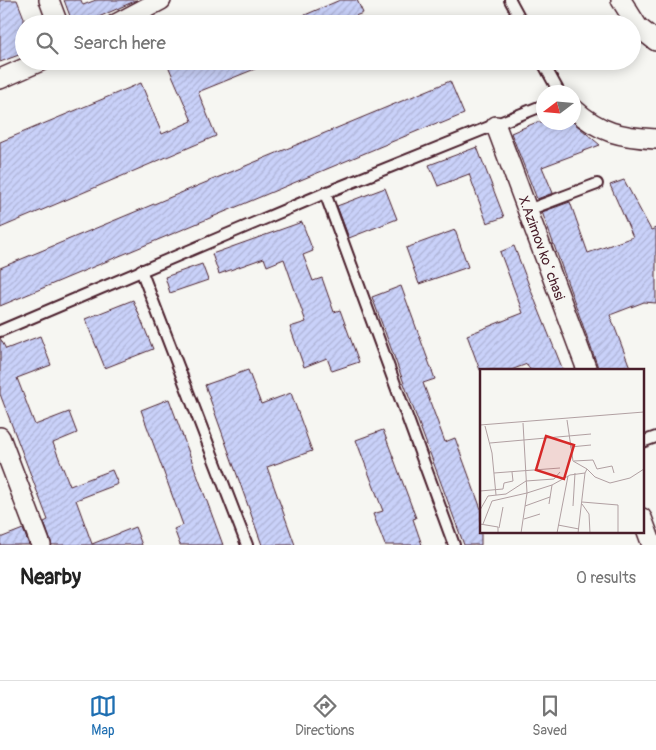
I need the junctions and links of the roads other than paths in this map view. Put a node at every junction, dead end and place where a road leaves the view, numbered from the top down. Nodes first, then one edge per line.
1 (49, 0) edge
2 (161, 0) edge
3 (510, 0) edge
4 (621, 0) edge
5 (55, 15) edge
6 (133, 15) edge
7 (518, 15) edge
8 (630, 15) edge
9 (641, 29) edge
10 (656, 41) edge
11 (20, 70) edge
12 (547, 70) edge
13 (0, 79) edge
14 (555, 85) edge
15 (536, 108) edge
16 (581, 116) edge
17 (496, 126) junction
18 (656, 139) edge
19 (597, 184) dead end
20 (325, 192) junction
21 (528, 210) junction
22 (141, 270) junction
23 (0, 331) edge
24 (587, 369) edge
25 (0, 437) edge
26 (656, 437) edge
27 (644, 441) edge
28 (644, 523) edge
29 (42, 545) edge
30 (247, 545) edge
31 (454, 545) edge
32 (652, 545) edge

1 - 5 street
2 - 6 street
3 - 7 lane
4 - 8 street
9 - 10 street
11 - 13 street
12 - 14 lane
15 - 17 lane
16 - 18 street
17 - 20 lane
17 - 21 street, X.Azimov koʻchasi
19 - 21 lane
20 - 22 lane
20 - 31 lane
21 - 24 street, X.Azimov koʻchasi
22 - 23 lane
22 - 30 lane
25 - 29 street
26 - 27 lane
28 - 32 street

